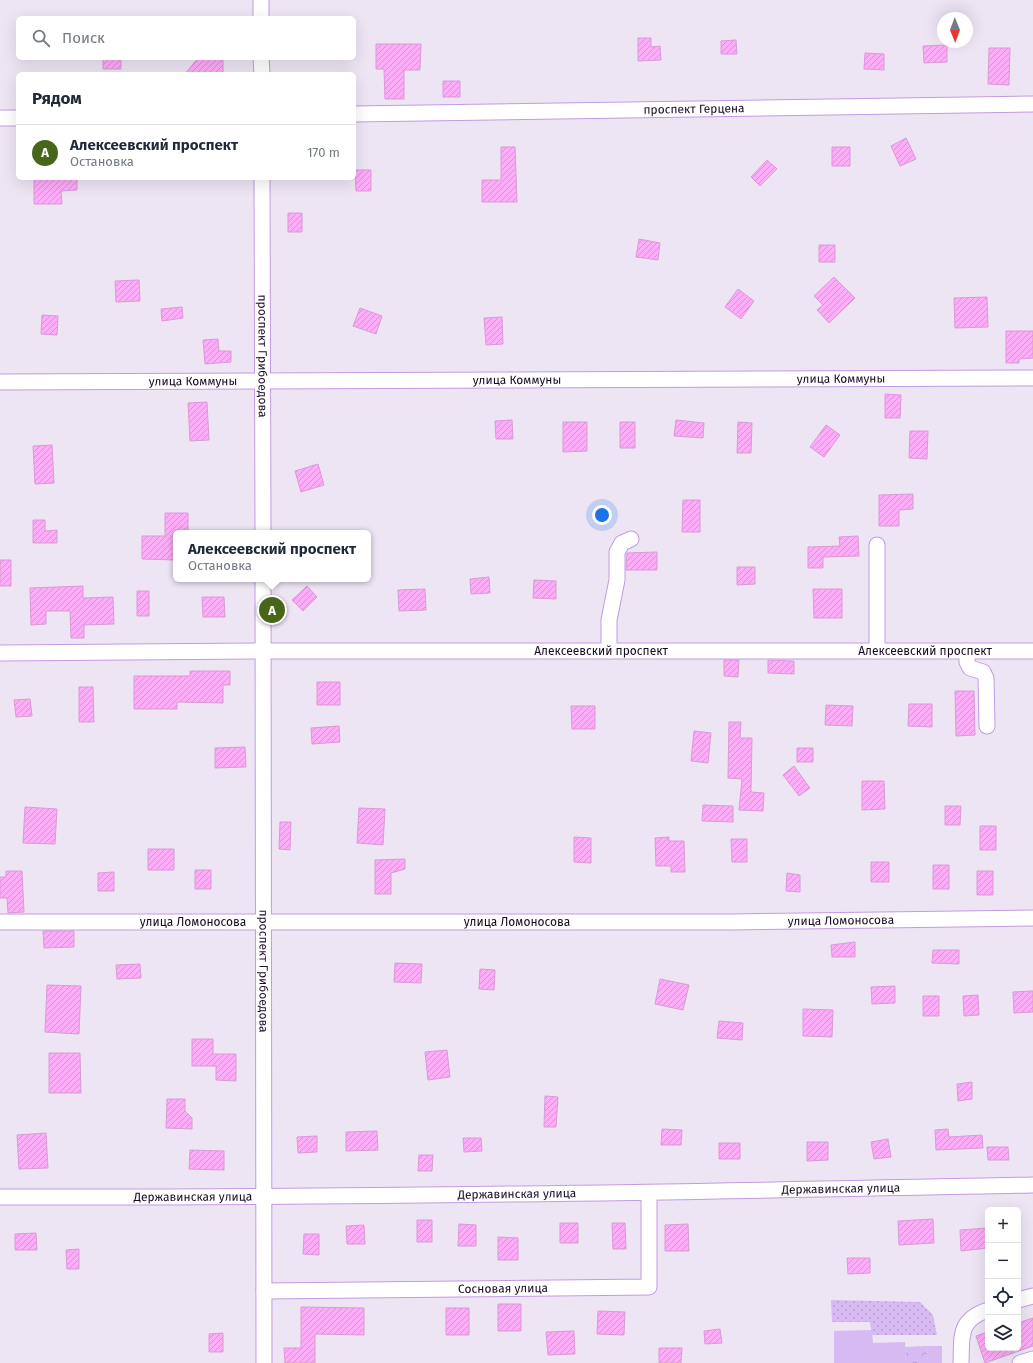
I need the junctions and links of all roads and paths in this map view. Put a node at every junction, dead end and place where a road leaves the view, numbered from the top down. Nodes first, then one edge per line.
1 (261, 0) edge
2 (261, 16) edge
3 (262, 60) edge
4 (262, 72) edge
5 (1033, 104) edge
6 (356, 114) edge
7 (0, 118) edge
8 (16, 118) edge
9 (262, 180) edge
10 (1033, 378) edge
11 (264, 381) junction
12 (0, 382) edge
13 (263, 530) edge
14 (631, 539) dead end
15 (877, 545) dead end
16 (263, 582) edge
17 (263, 651) junction
18 (609, 651) junction
19 (877, 651) junction
20 (967, 651) junction
21 (1033, 651) edge
22 (0, 653) edge
23 (987, 726) dead end
24 (1033, 918) edge
25 (0, 922) edge
26 (262, 923) junction
27 (1033, 1185) edge
28 (649, 1193) junction
29 (0, 1198) edge
30 (263, 1198) junction
31 (264, 1291) junction
32 (1033, 1296) edge
33 (1021, 1299) edge
34 (985, 1311) edge
35 (1033, 1359) edge
36 (264, 1363) edge
37 (961, 1363) edge
38 (1020, 1363) edge

1 - 2 street
3 - 4 street
5 - 6 street, проспект Герцена
7 - 8 street
9 - 11 street, проспект Грибоедова
10 - 11 street, улица Коммуны
11 - 12 street, улица Коммуны
11 - 13 street, проспект Грибоедова
14 - 18 street
15 - 19 street
16 - 17 street, проспект Грибоедова
17 - 18 street, Алексеевский проспект
17 - 22 street, Алексеевский проспект
17 - 26 street, проспект Грибоедова
18 - 19 street, Алексеевский проспект
19 - 20 street, Алексеевский проспект
20 - 21 street, Алексеевский проспект
20 - 23 street
24 - 26 street, улица Ломоносова
25 - 26 street, улица Ломоносова
26 - 30 street, проспект Грибоедова
27 - 28 street, Державинская улица
28 - 30 street, Державинская улица
28 - 31 street, Сосновая улица
29 - 30 street, Державинская улица
30 - 31 street, проспект Грибоедова
31 - 36 street, проспект Грибоедова
32 - 33 street
34 - 37 street
35 - 38 street

